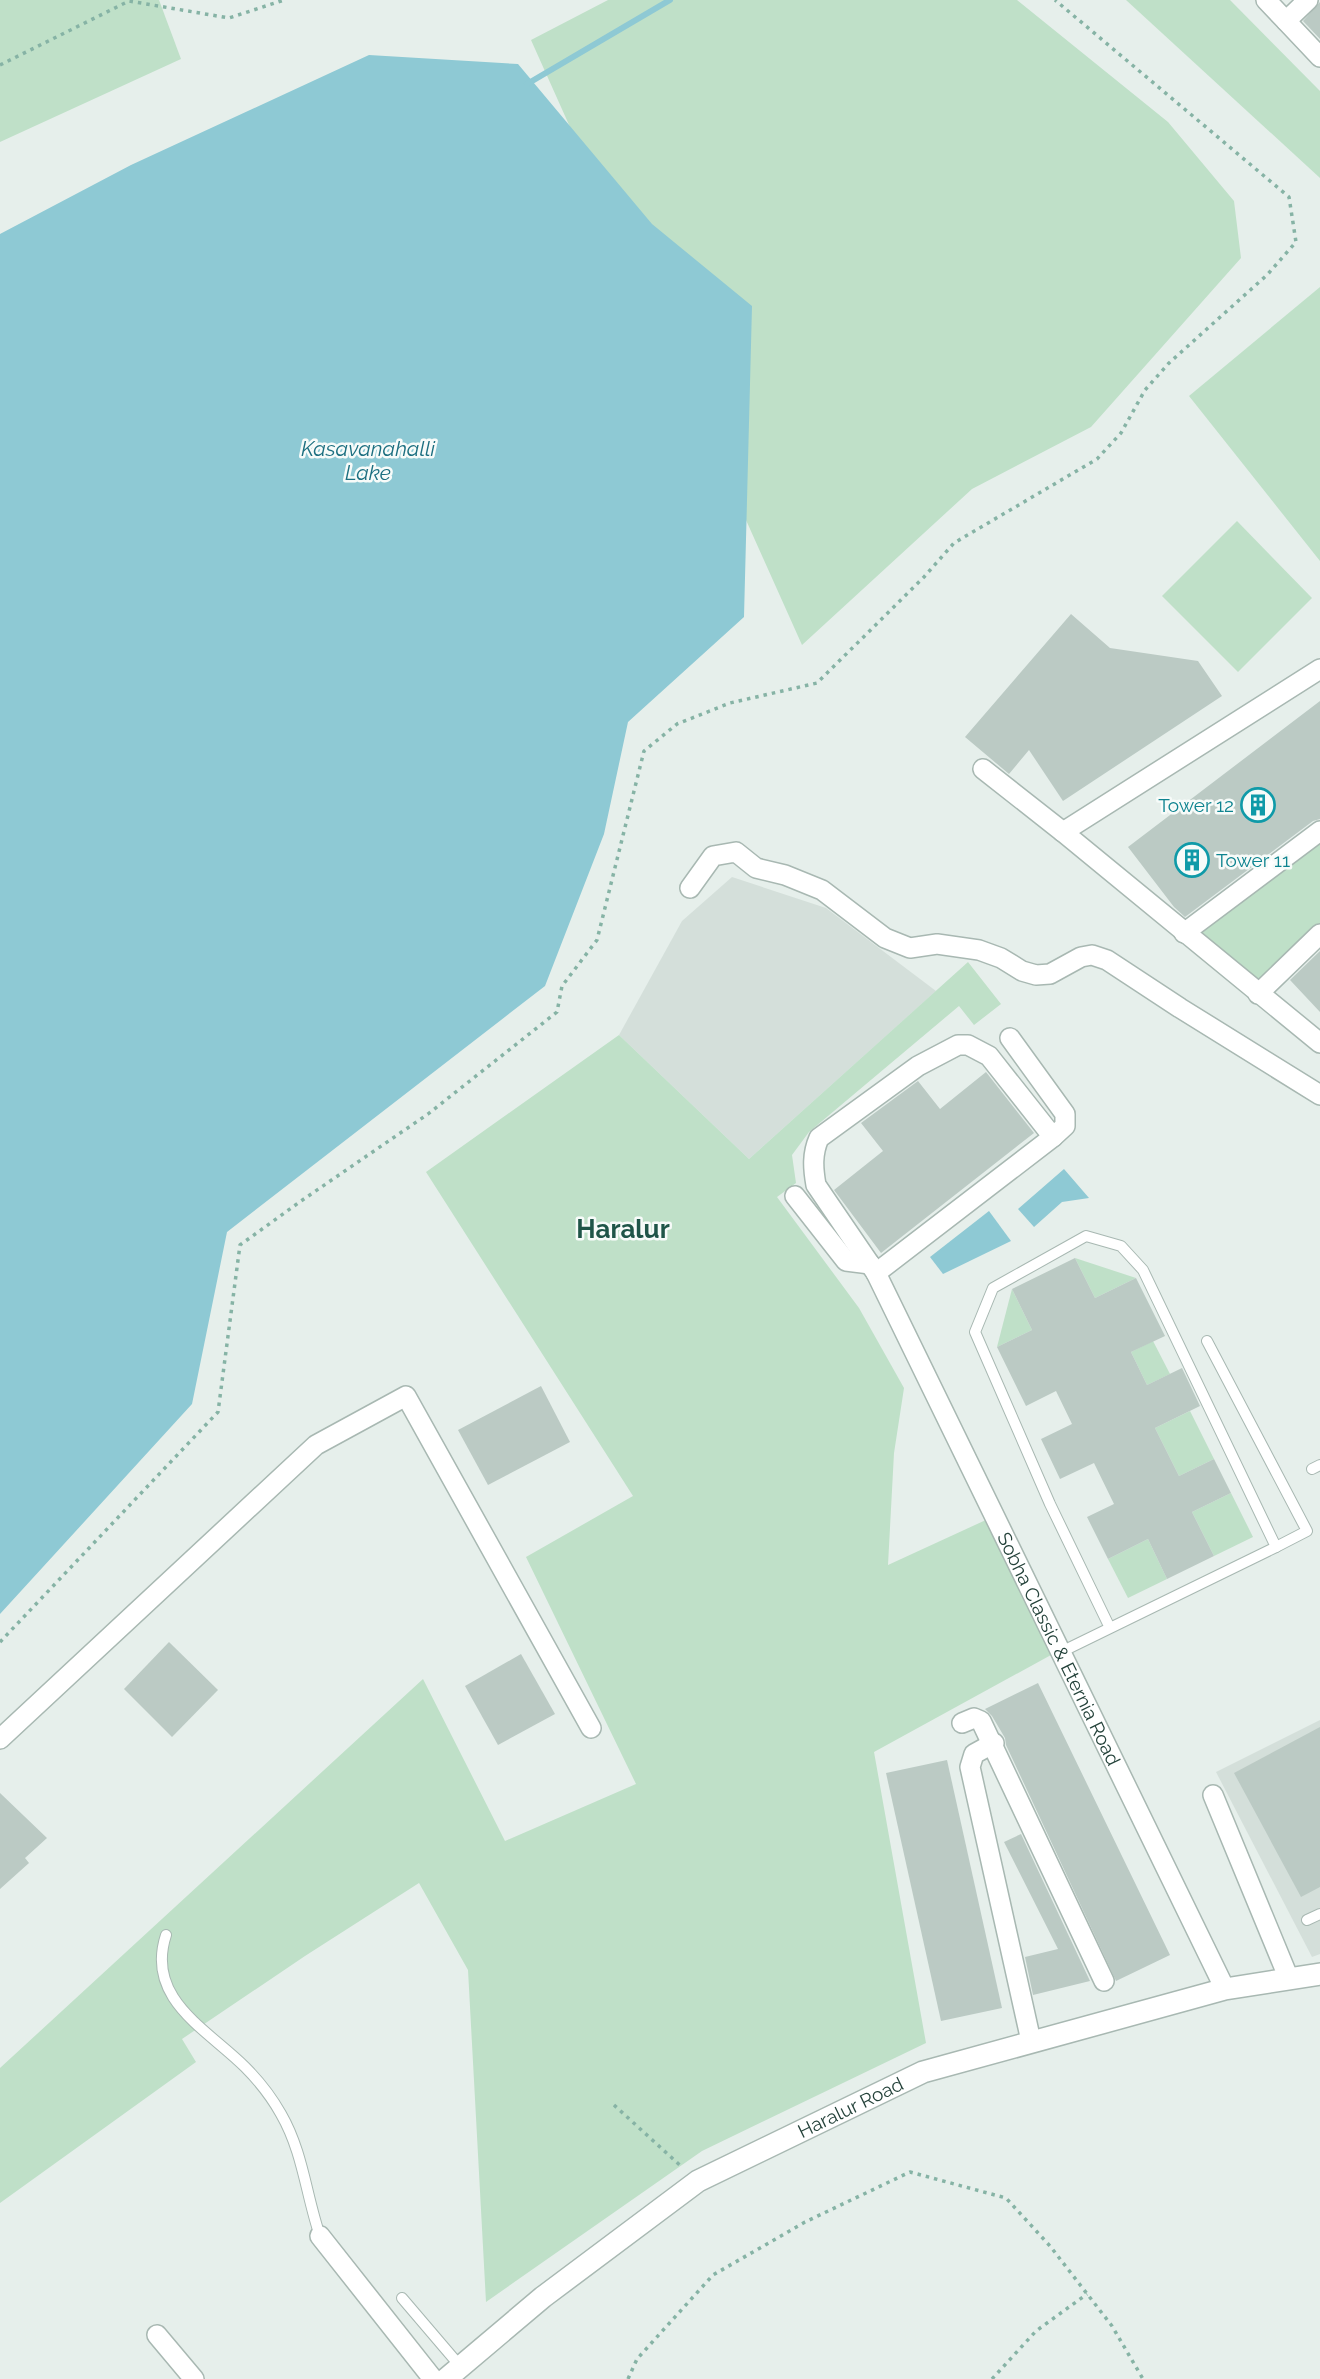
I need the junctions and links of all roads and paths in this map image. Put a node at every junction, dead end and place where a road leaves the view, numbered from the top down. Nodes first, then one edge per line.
1 (284, 0) edge
2 (1055, 0) edge
3 (1266, 0) edge
4 (1308, 0) edge
5 (1286, 21) junction
6 (1320, 57) edge
7 (0, 65) edge
8 (1320, 668) edge
9 (983, 769) dead end
10 (1320, 831) edge
11 (1063, 832) junction
12 (690, 888) dead end
13 (1184, 933) junction
14 (1320, 934) edge
15 (1258, 994) junction
16 (1010, 1038) dead end
17 (1320, 1042) edge
18 (1320, 1095) edge
19 (1053, 1137) junction
20 (795, 1196) dead end
21 (873, 1268) junction
22 (1207, 1341) dead end
23 (1276, 1547) junction
24 (1110, 1628) junction
25 (0, 1642) edge
26 (1061, 1652) junction
27 (962, 1723) dead end
28 (591, 1728) dead end
29 (0, 1739) edge
30 (994, 1743) junction
31 (1213, 1796) dead end
32 (1320, 1914) edge
33 (1307, 1920) dead end
34 (166, 1936) dead end
35 (1320, 1975) edge
36 (1289, 1979) junction
37 (1104, 1980) dead end
38 (1225, 1989) junction
39 (1031, 2041) junction
40 (614, 2105) dead end
41 (698, 2181) junction
42 (320, 2236) joint
43 (1087, 2294) junction
44 (402, 2298) dead end
45 (157, 2335) dead end
46 (453, 2373) edge
47 (194, 2379) edge
48 (433, 2379) edge
49 (628, 2379) edge
50 (992, 2379) edge
51 (1143, 2379) edge

1 - 7 path
2 - 25 path
3 - 5 street
4 - 5 street
5 - 6 street
8 - 11 street
9 - 11 street
10 - 13 street
11 - 13 street
12 - 18 street
13 - 15 street
14 - 15 street
15 - 17 street
16 - 19 street
19 - 21 street
19 - 21 street, Sobha Classic & Eternia Road
20 - 21 street
21 - 26 street, Sobha Classic & Eternia Road
22 - 23 lane
23 - 24 lane
23 - 24 lane
24 - 26 lane
26 - 38 street, Sobha Classic & Eternia Road
27 - 30 street
28 - 29 street
30 - 37 street
30 - 39 street
31 - 36 street
32 - 33 lane
34 - 42 lane
35 - 36 street, Haralur Road
36 - 38 street, Haralur Road
38 - 39 street, Haralur Road
39 - 41 street, Haralur Road
40 - 41 path
41 - 46 street, Haralur Road
42 - 48 street
43 - 49 path
43 - 50 path
43 - 51 path
44 - 46 lane
45 - 47 street

